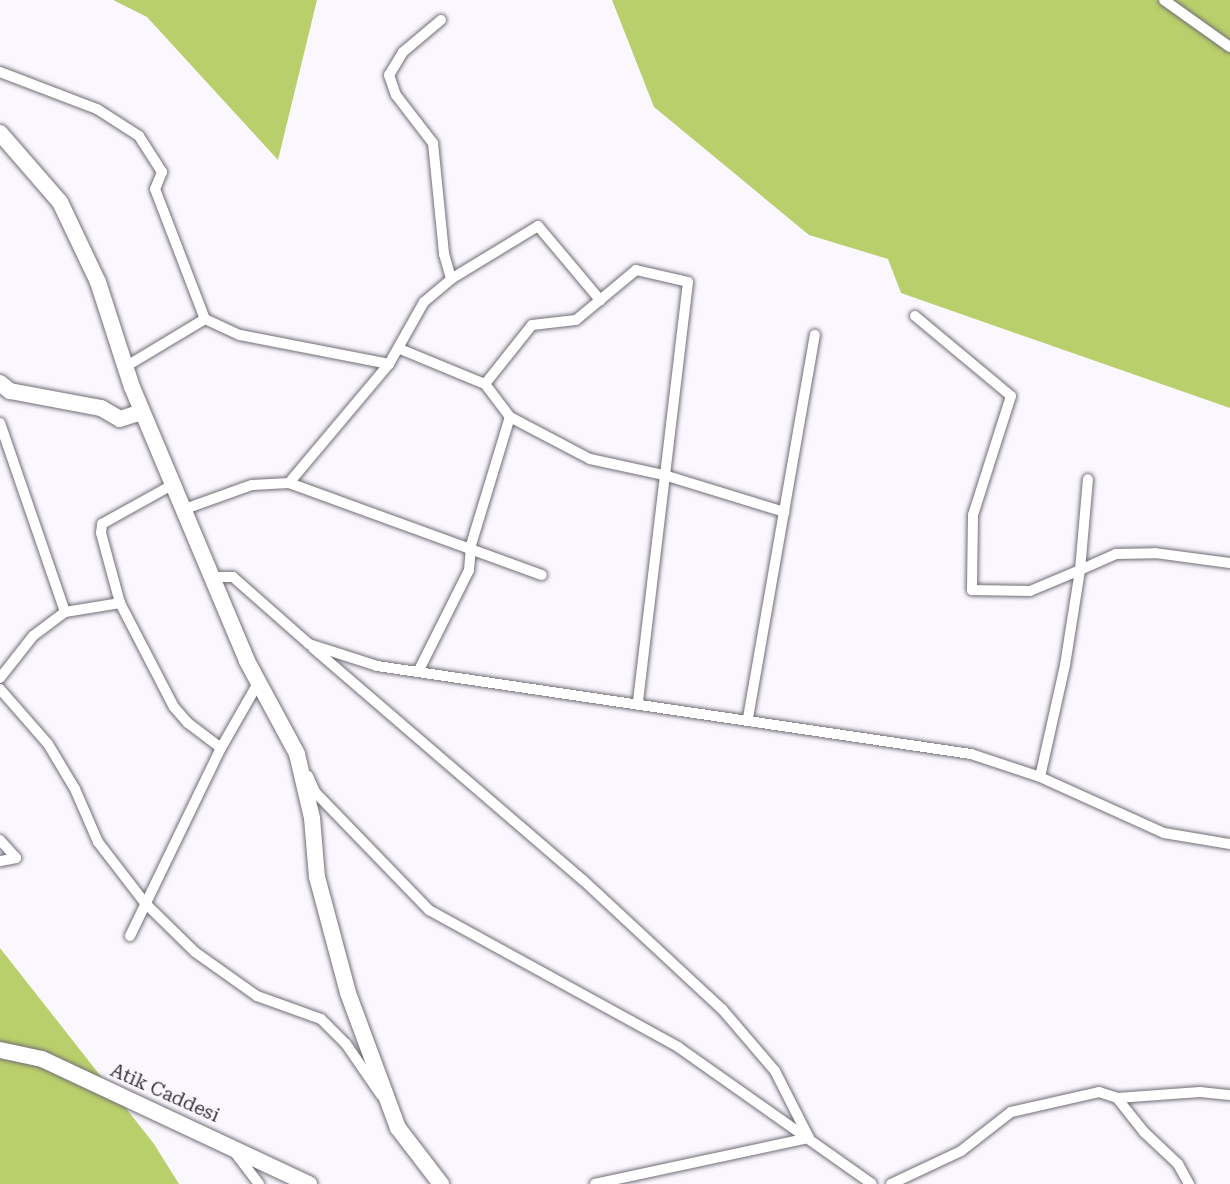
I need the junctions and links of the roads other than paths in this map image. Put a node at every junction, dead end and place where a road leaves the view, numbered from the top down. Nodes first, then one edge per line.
1 (1164, 0) edge
2 (441, 20) dead end
3 (1230, 47) edge
4 (0, 72) edge
5 (0, 133) edge
6 (452, 279) junction
7 (600, 300) junction
8 (915, 316) dead end
9 (205, 319) junction
10 (815, 335) dead end
11 (400, 349) junction
12 (390, 364) junction
13 (125, 367) junction
14 (0, 383) edge
15 (485, 384) junction
16 (142, 412) junction
17 (510, 417) junction
18 (0, 423) edge
19 (664, 475) junction
20 (1087, 479) dead end
21 (289, 483) junction
22 (172, 485) junction
23 (182, 510) junction
24 (784, 512) junction
25 (471, 545) junction
26 (1230, 563) edge
27 (1080, 570) junction
28 (542, 575) dead end
29 (211, 578) junction
30 (121, 603) junction
31 (65, 612) junction
32 (309, 644) junction
33 (418, 672) junction
34 (0, 678) edge
35 (257, 685) junction
36 (0, 689) edge
37 (638, 704) junction
38 (748, 718) junction
39 (220, 748) junction
40 (298, 754) junction
41 (1040, 777) junction
42 (0, 840) edge
43 (1230, 844) edge
44 (0, 861) edge
45 (145, 903) junction
46 (130, 936) dead end
47 (0, 1049) edge
48 (1230, 1095) edge
49 (1117, 1098) junction
50 (392, 1111) junction
51 (809, 1138) junction
52 (229, 1145) junction
53 (259, 1184) edge
54 (309, 1184) edge
55 (441, 1184) edge
56 (595, 1184) edge
57 (872, 1184) edge
58 (891, 1184) edge
59 (1189, 1184) edge

1 - 3 street
2 - 6 street
4 - 9 street
5 - 13 street
6 - 7 street
6 - 11 street
7 - 15 street
7 - 19 street
8 - 27 street
9 - 12 street
9 - 13 street
10 - 24 street
11 - 12 street
11 - 15 street
12 - 21 street
13 - 16 street
14 - 16 street
15 - 17 street
16 - 22 street
17 - 19 street
17 - 25 street
18 - 31 street
19 - 24 street
19 - 37 street
20 - 27 street
21 - 23 street
21 - 25 street
22 - 23 street
22 - 30 street
23 - 29 street
24 - 38 street
25 - 28 street
25 - 33 street
26 - 27 street
27 - 41 street
29 - 32 street
29 - 35 street
30 - 31 street
30 - 39 street
31 - 34 street
32 - 33 street
32 - 51 street
33 - 37 street
35 - 39 street
35 - 40 street
36 - 45 street
37 - 38 street
38 - 41 street
39 - 45 street
40 - 50 street
40 - 51 street
41 - 43 street
42 - 44 street
45 - 46 street
45 - 50 street
47 - 52 street, Atik Caddesi
48 - 49 street
49 - 58 street
49 - 59 street
50 - 55 street
51 - 56 street
51 - 57 street
52 - 53 street
52 - 54 street, Atik Caddesi

